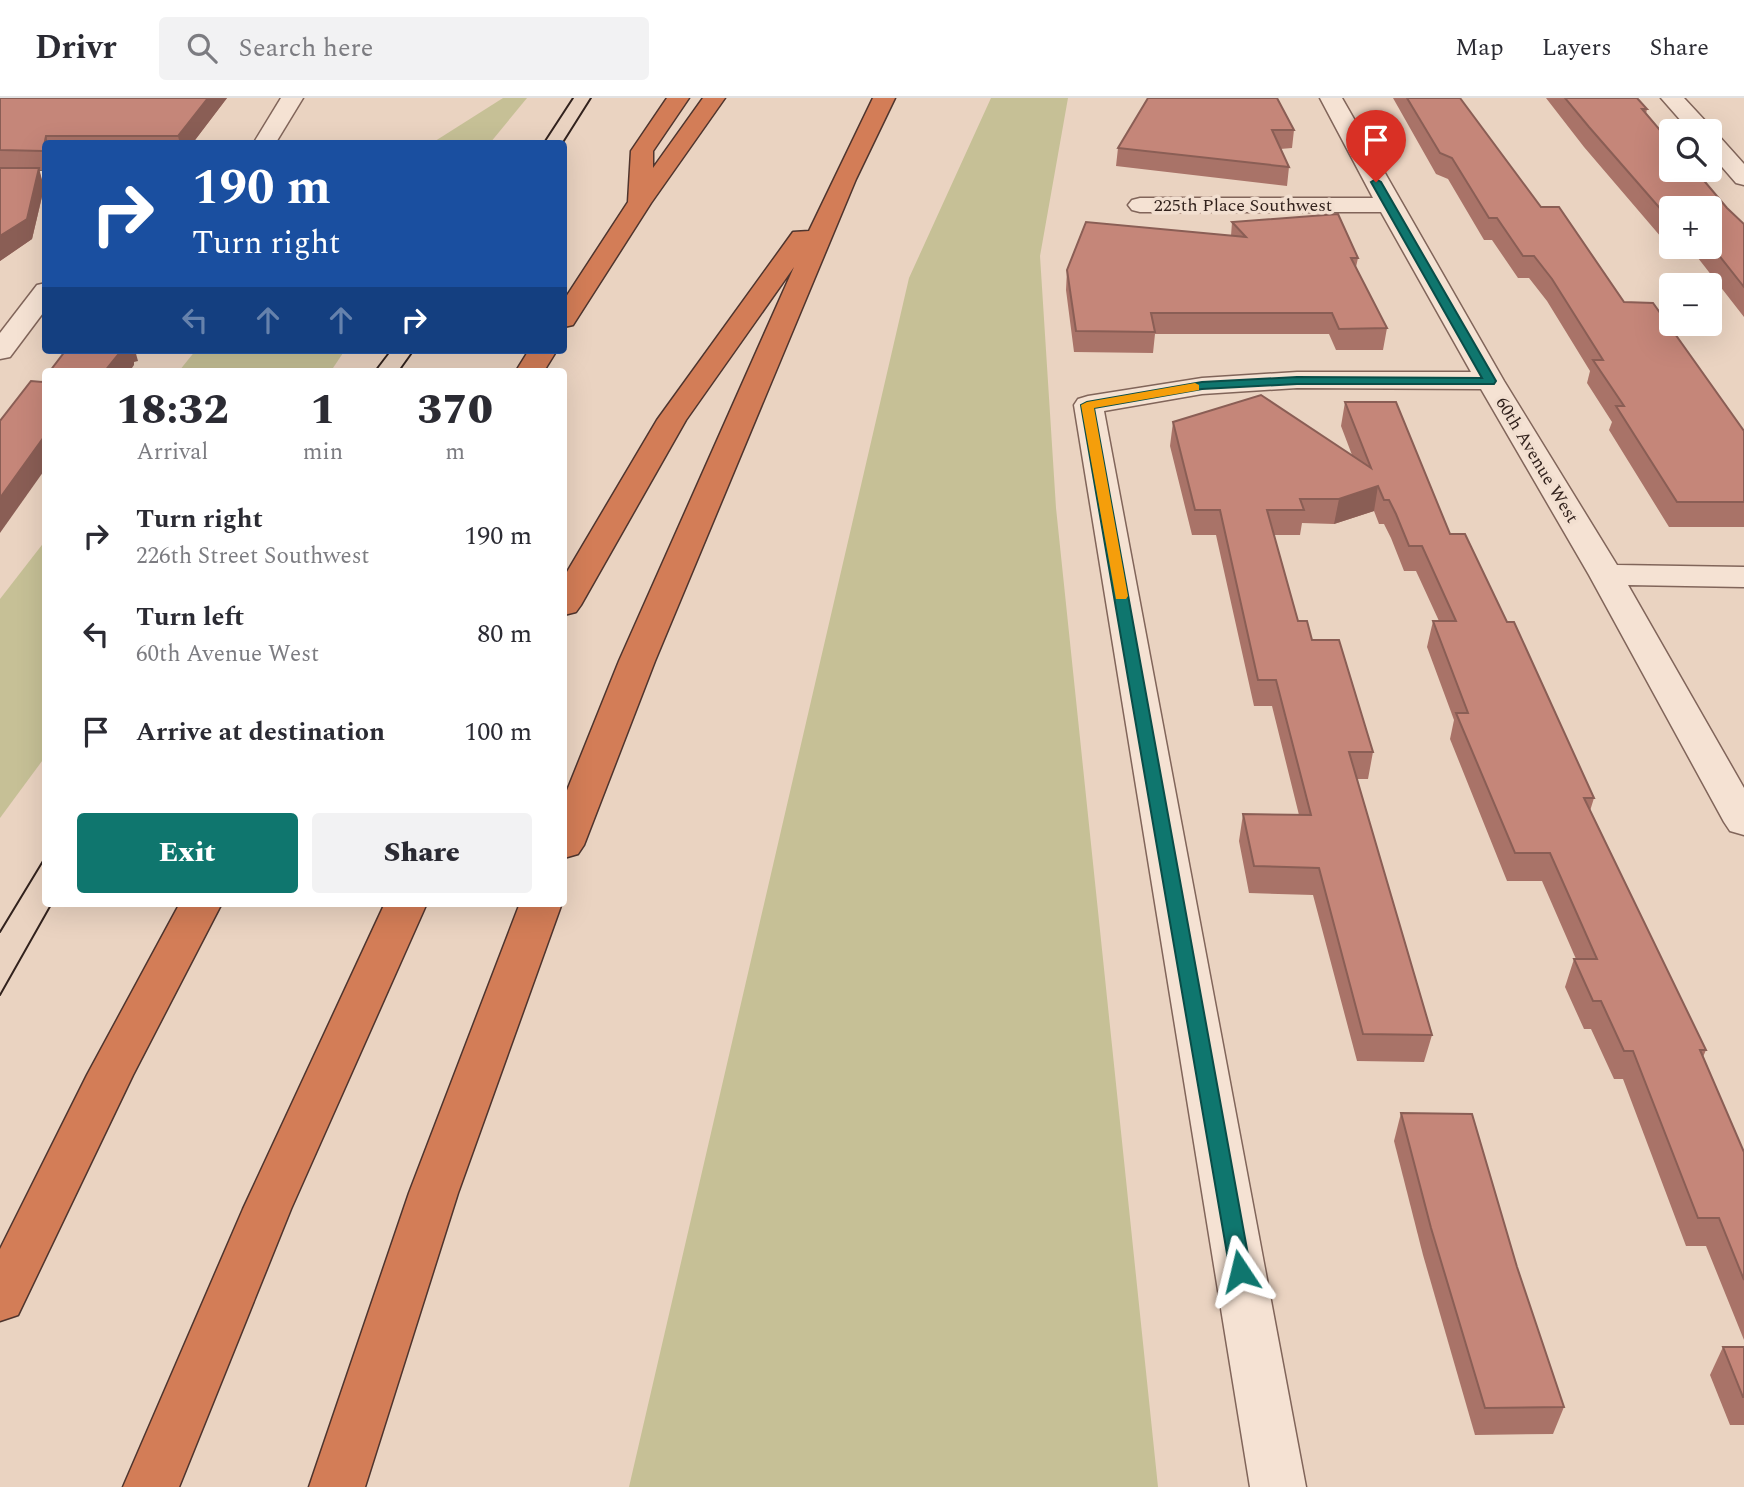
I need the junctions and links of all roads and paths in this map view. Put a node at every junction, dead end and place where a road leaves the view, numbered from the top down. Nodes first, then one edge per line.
1 (292, 98) edge
2 (678, 98) edge
3 (713, 98) edge
4 (1331, 98) edge
5 (1672, 98) edge
6 (893, 103) edge
7 (1691, 119) edge
8 (266, 140) edge
9 (1722, 153) edge
10 (1744, 177) edge
11 (0, 178) edge
12 (42, 178) edge
13 (844, 179) junction
14 (640, 202) junction
15 (1140, 205) dead end
16 (1389, 205) junction
17 (42, 296) edge
18 (567, 314) edge
19 (3, 342) edge
20 (1490, 381) junction
21 (1606, 575) junction
22 (1744, 577) edge
23 (567, 601) edge
24 (1744, 822) edge
25 (567, 837) edge
26 (199, 907) edge
27 (404, 907) edge
28 (539, 907) edge
29 (0, 1300) edge
30 (151, 1487) edge
31 (337, 1487) edge
32 (1278, 1487) edge

1 - 8 street
2 - 14 highway
3 - 14 highway
4 - 16 street, 60th Avenue West
5 - 7 street
6 - 13 highway
9 - 10 street
11 - 12 street
13 - 23 highway
13 - 25 highway
14 - 18 highway
15 - 16 street, 225th Place Southwest
16 - 20 street, 60th Avenue West
17 - 19 street
20 - 21 street, 60th Avenue West
20 - 32 street
21 - 22 street
21 - 24 street, 60th Avenue West
26 - 29 highway
27 - 30 highway
28 - 31 highway

